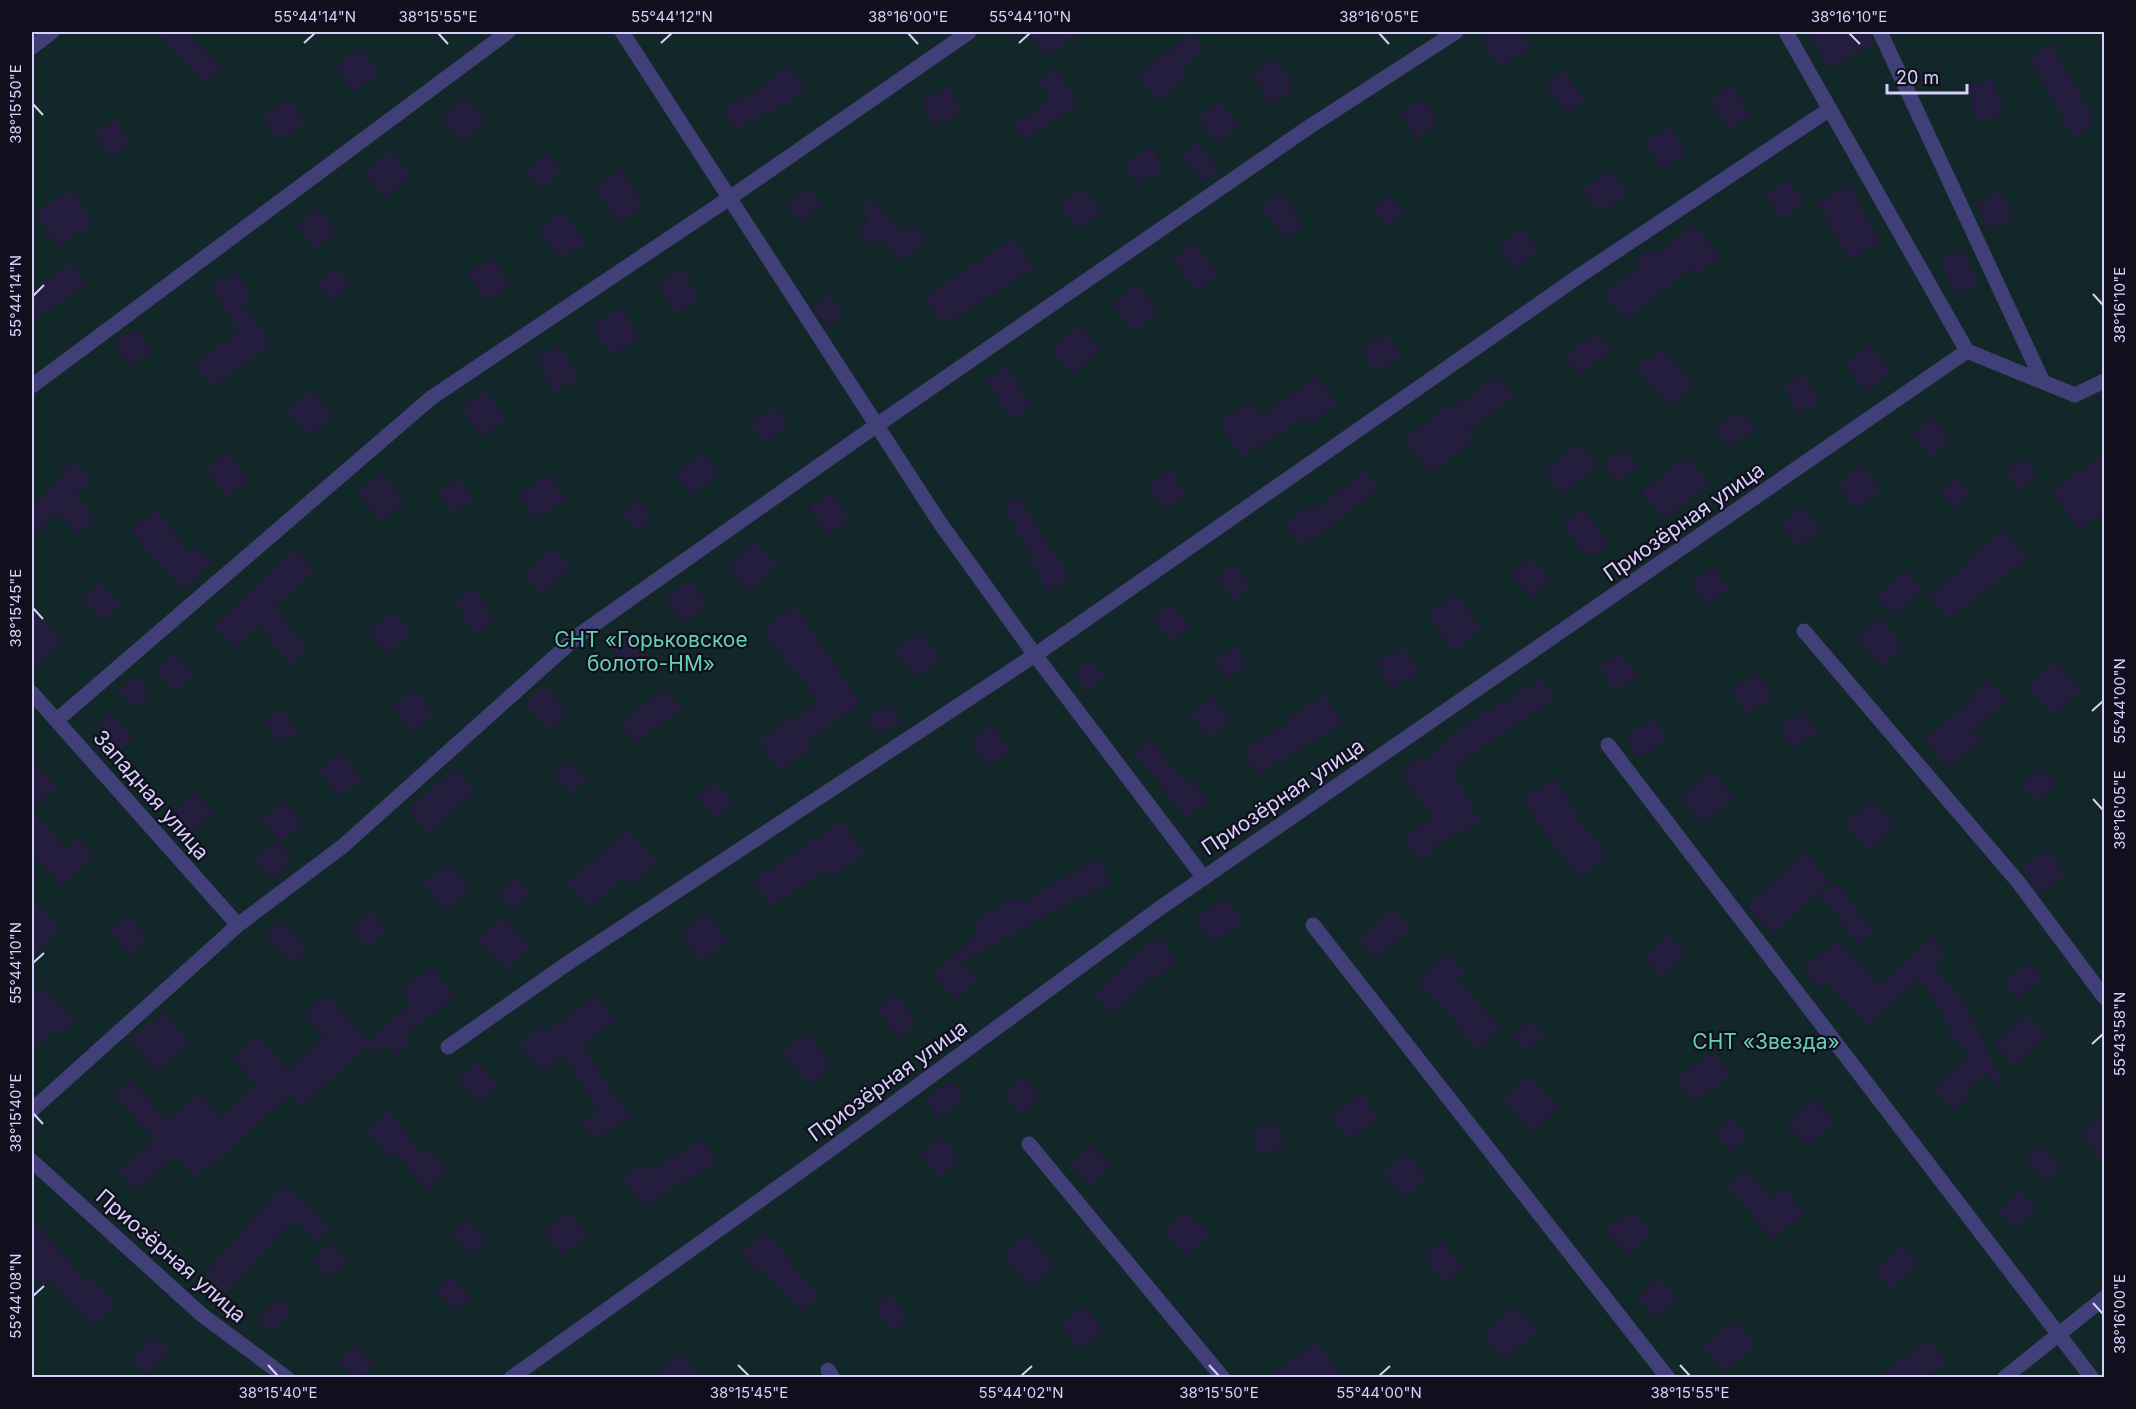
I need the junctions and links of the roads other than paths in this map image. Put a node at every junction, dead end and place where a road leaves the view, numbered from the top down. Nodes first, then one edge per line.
1 (52, 32) edge
2 (507, 32) edge
3 (622, 32) edge
4 (969, 32) edge
5 (1456, 32) edge
6 (1786, 32) edge
7 (1880, 32) edge
8 (32, 47) edge
9 (1830, 109) junction
10 (731, 197) junction
11 (1967, 351) junction
12 (2104, 381) edge
13 (2043, 382) junction
14 (32, 386) edge
15 (877, 425) junction
16 (1804, 632) dead end
17 (1035, 655) junction
18 (32, 693) edge
19 (57, 720) junction
20 (1608, 745) dead end
21 (1204, 878) junction
22 (238, 925) junction
23 (1313, 925) dead end
24 (2104, 997) edge
25 (448, 1047) dead end
26 (32, 1110) edge
27 (1029, 1144) dead end
28 (32, 1161) edge
29 (2104, 1298) edge
30 (2060, 1335) junction
31 (287, 1377) edge
32 (511, 1377) edge
33 (1223, 1377) edge
34 (1668, 1377) edge
35 (2004, 1377) edge
36 (2092, 1377) edge

1 - 8 street
2 - 14 street
3 - 10 street
4 - 10 street
5 - 15 street
6 - 9 street
7 - 13 street
9 - 11 street
9 - 17 street
10 - 15 street
10 - 19 street
11 - 13 street
11 - 21 street, Приозёрная улица
12 - 13 street
15 - 17 street
15 - 22 street
16 - 24 street
17 - 21 street
17 - 25 street
18 - 19 street, Западная улица
19 - 22 street, Западная улица
20 - 30 street
21 - 32 street, Приозёрная улица
22 - 26 street
23 - 34 street
27 - 33 street
28 - 31 street, Приозёрная улица
29 - 30 street
30 - 35 street
30 - 36 street

